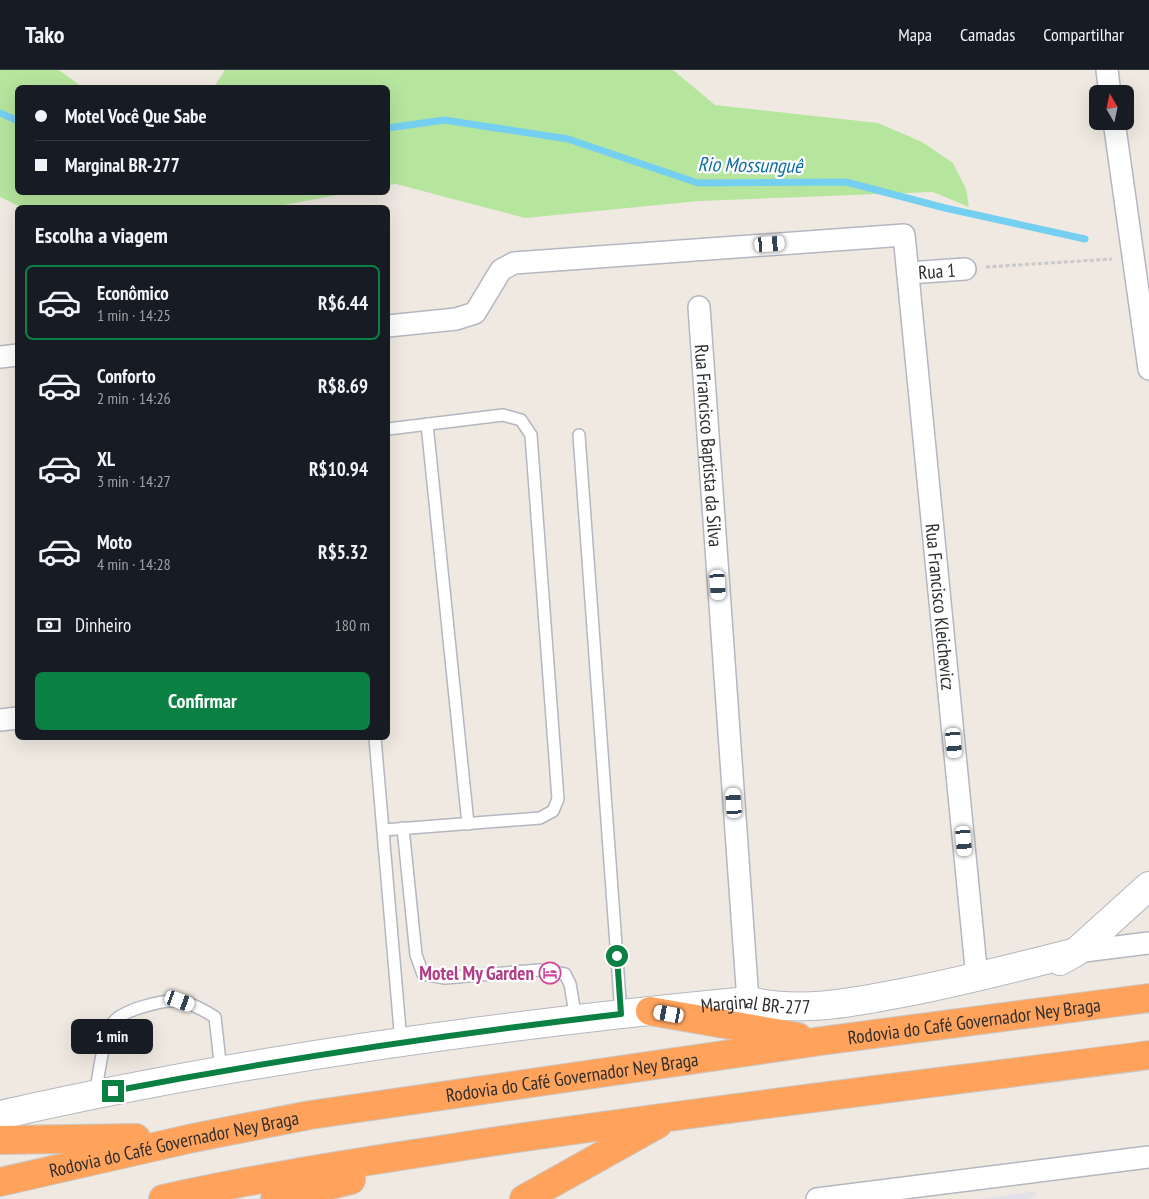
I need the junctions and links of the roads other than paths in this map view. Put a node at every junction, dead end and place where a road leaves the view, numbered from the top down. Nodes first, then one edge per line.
1 (1107, 70) edge
2 (1109, 85) edge
3 (1115, 130) edge
4 (966, 269) road end
5 (908, 273) junction
6 (699, 308) dead end
7 (390, 326) edge
8 (15, 355) edge
9 (0, 357) edge
10 (1149, 369) edge
11 (427, 424) junction
12 (390, 429) edge
13 (579, 435) dead end
14 (15, 718) edge
15 (0, 720) edge
16 (375, 740) edge
17 (468, 824) junction
18 (403, 828) junction
19 (384, 830) junction
20 (1149, 886) edge
21 (1149, 943) edge
22 (1076, 952) junction
23 (977, 978) junction
24 (1149, 998) edge
25 (748, 1001) junction
26 (650, 1011) junction
27 (621, 1014) junction
28 (576, 1019) junction
29 (821, 1041) junction
30 (401, 1043) junction
31 (1149, 1055) edge
32 (221, 1071) junction
33 (95, 1095) junction
34 (0, 1115) edge
35 (670, 1117) junction
36 (565, 1131) junction
37 (193, 1138) junction
38 (0, 1140) edge
39 (1149, 1156) edge
40 (0, 1182) edge
41 (163, 1199) edge
42 (275, 1199) edge
43 (524, 1199) edge
44 (817, 1199) edge

1 - 2 street
3 - 10 street
4 - 5 street, Rua 1
5 - 7 street, Rua Francisco Kleichevicz
5 - 23 street, Rua Francisco Kleichevicz
6 - 25 street, Rua Francisco Baptista da Silva
8 - 9 street
11 - 12 lane
11 - 17 lane
11 - 17 lane
13 - 27 lane
14 - 15 street
16 - 19 lane
17 - 18 lane
18 - 19 lane
18 - 28 lane
19 - 30 lane
20 - 22 street
21 - 22 street, Marginal BR-277
22 - 23 street, Marginal BR-277
23 - 25 street, Marginal BR-277
24 - 29 highway, Rodovia do Café Governador Ney Braga
25 - 26 street, Marginal BR-277
26 - 27 street, Marginal BR-277
26 - 29 highway
27 - 28 street, Marginal BR-277
28 - 30 street, Marginal BR-277
29 - 37 highway, Rodovia do Café Governador Ney Braga
30 - 32 street, Marginal BR-277
31 - 35 highway
32 - 33 street, Marginal BR-277
32 - 33 lane
33 - 34 street, Marginal BR-277
35 - 36 highway
35 - 43 highway
36 - 41 highway
36 - 42 highway
37 - 38 highway
37 - 40 highway, Rodovia do Café Governador Ney Braga
39 - 44 street

